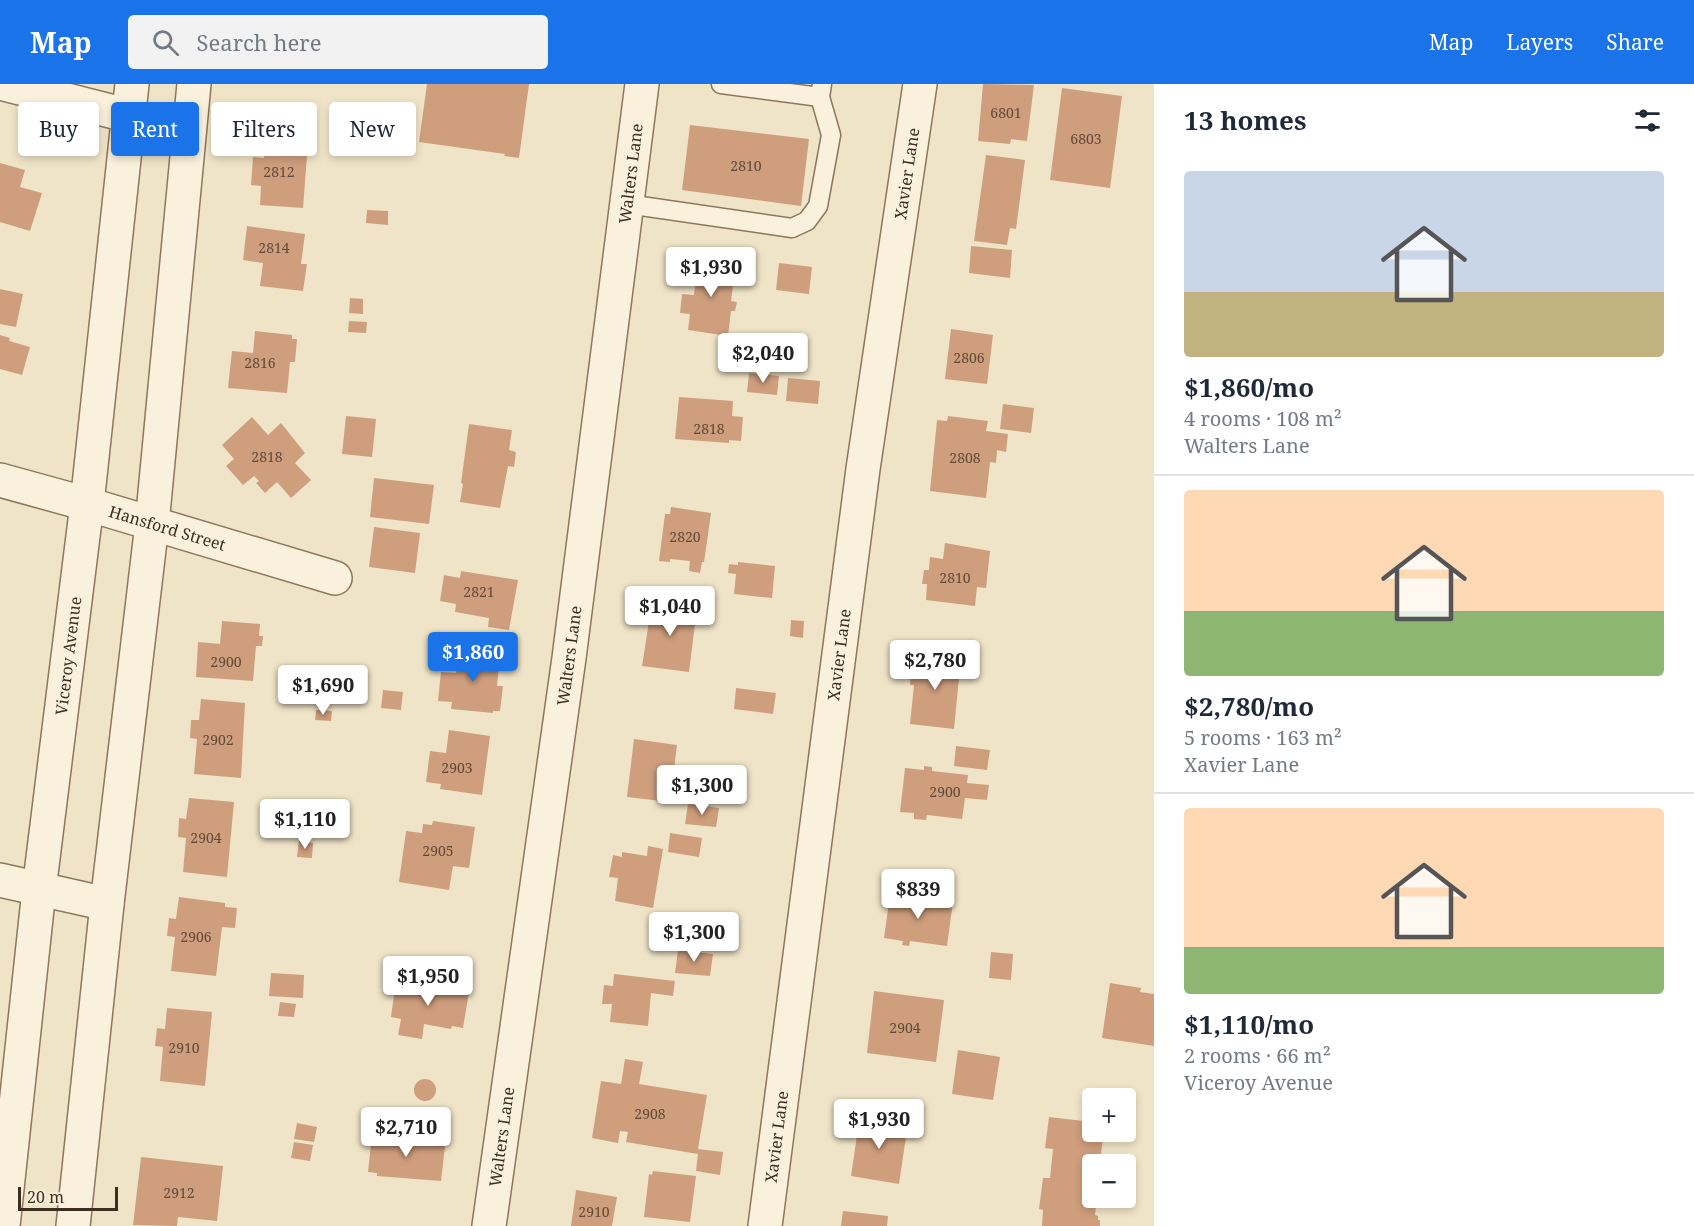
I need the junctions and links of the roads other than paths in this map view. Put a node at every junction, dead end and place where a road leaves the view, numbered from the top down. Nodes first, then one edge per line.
1 (4, 84) edge
2 (132, 84) edge
3 (194, 84) edge
4 (642, 84) edge
5 (721, 84) edge
6 (920, 84) edge
7 (821, 91) edge
8 (130, 102) edge
9 (192, 102) edge
10 (111, 112) edge
11 (125, 156) edge
12 (187, 156) edge
13 (627, 204) junction
14 (0, 480) edge
15 (87, 504) junction
16 (152, 524) junction
17 (335, 578) dead end
18 (0, 880) edge
19 (39, 890) junction
20 (107, 904) junction
21 (3, 1226) edge
22 (73, 1226) edge
23 (489, 1226) edge
24 (765, 1226) edge

1 - 10 street
2 - 8 street, Viceroy Avenue
3 - 9 street
4 - 13 street, Walters Lane
5 - 7 lane
6 - 24 street, Xavier Lane
7 - 13 lane
11 - 15 street, Viceroy Avenue
12 - 16 street
13 - 23 street, Walters Lane
14 - 15 street, Hansford Street
15 - 16 street, Hansford Street
15 - 19 street, Viceroy Avenue
16 - 17 street, Hansford Street
16 - 20 street
18 - 19 street
19 - 20 street
19 - 21 street, Viceroy Avenue
20 - 22 street

